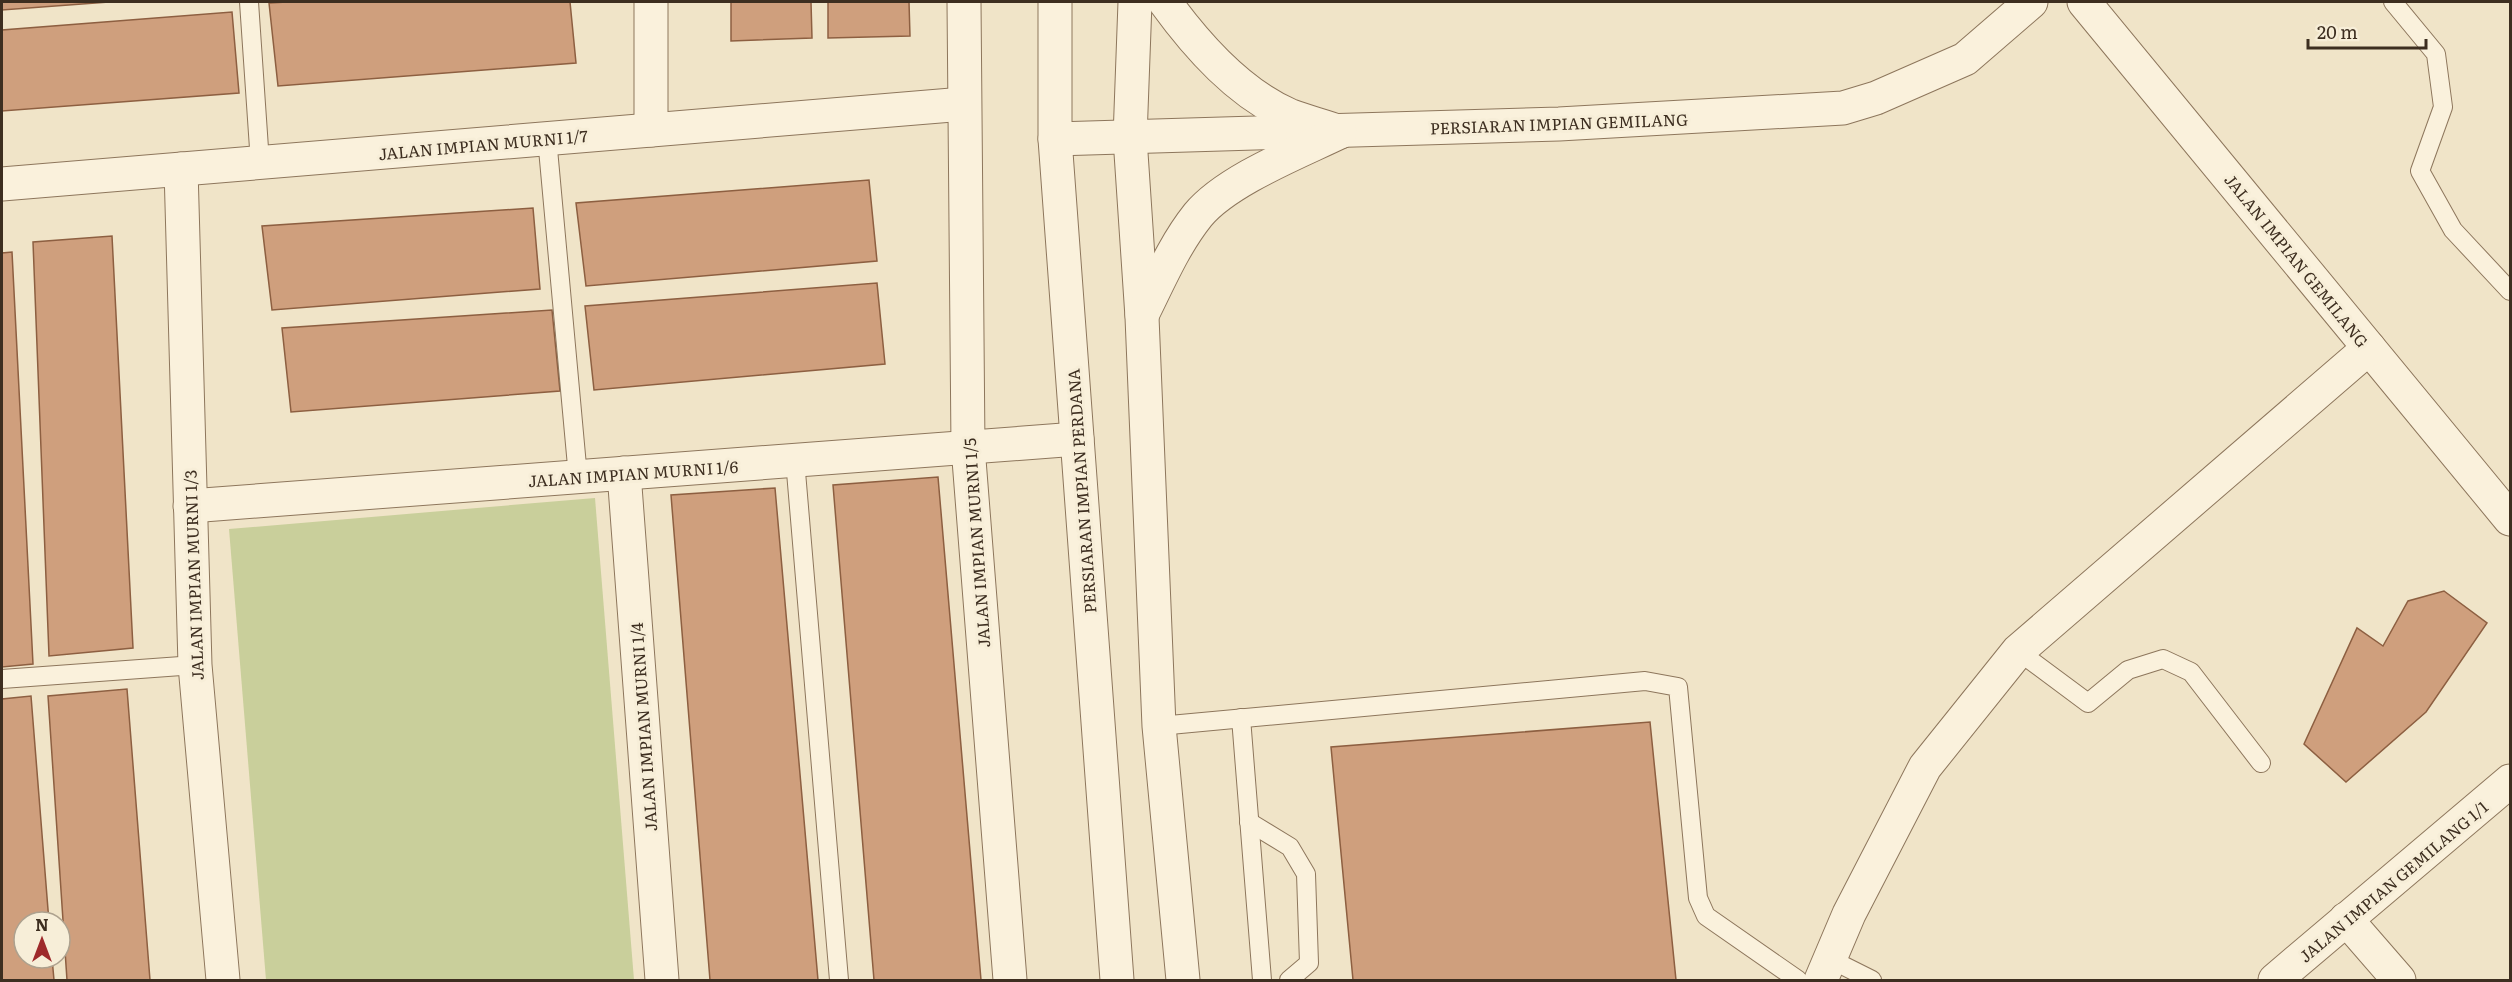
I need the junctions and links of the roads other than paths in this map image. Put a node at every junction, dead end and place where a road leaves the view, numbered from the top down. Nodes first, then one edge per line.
1 (249, 2) edge
2 (651, 2) edge
3 (964, 2) edge
4 (1054, 2) edge
5 (1135, 2) edge
6 (1165, 2) edge
7 (2031, 2) edge
8 (2084, 2) edge
9 (2393, 2) edge
10 (964, 104) junction
11 (651, 130) junction
12 (1340, 132) junction
13 (547, 138) junction
14 (1130, 138) junction
15 (1055, 139) junction
16 (260, 163) junction
17 (181, 169) junction
18 (2, 184) edge
19 (2511, 291) edge
20 (1142, 317) junction
21 (2369, 348) junction
22 (1077, 439) junction
23 (968, 447) junction
24 (795, 460) junction
25 (624, 473) junction
26 (578, 477) junction
27 (190, 506) junction
28 (2511, 519) edge
29 (2018, 651) junction
30 (195, 665) junction
31 (2, 679) edge
32 (1241, 718) junction
33 (1159, 726) junction
34 (2261, 763) dead end
35 (2511, 781) edge
36 (1249, 822) junction
37 (2346, 919) junction
38 (1825, 970) edge
39 (223, 981) edge
40 (662, 981) edge
41 (839, 981) edge
42 (1010, 981) edge
43 (1117, 981) edge
44 (1183, 981) edge
45 (1262, 981) edge
46 (1289, 981) edge
47 (1798, 981) edge
48 (1872, 981) edge
49 (2275, 981) edge
50 (2399, 981) edge

1 - 16 lane
2 - 11 street
3 - 10 street, JALAN IMPIAN MURNI 1/5
4 - 15 street, PERSIARAN IMPIAN PERDANA
5 - 14 street
6 - 12 street
7 - 12 street, PERSIARAN IMPIAN GEMILANG
8 - 21 street, JALAN IMPIAN GEMILANG
9 - 19 lane
10 - 11 street, JALAN IMPIAN MURNI 1/7
10 - 23 street, JALAN IMPIAN MURNI 1/5
11 - 13 street, JALAN IMPIAN MURNI 1/7
12 - 14 street, PERSIARAN IMPIAN GEMILANG
12 - 20 street
13 - 16 street, JALAN IMPIAN MURNI 1/7
13 - 26 lane
14 - 15 street, PERSIARAN IMPIAN GEMILANG
14 - 20 street
15 - 22 street, PERSIARAN IMPIAN PERDANA
16 - 17 street, JALAN IMPIAN MURNI 1/7
17 - 18 street, JALAN IMPIAN MURNI 1/7
17 - 27 street, JALAN IMPIAN MURNI 1/3
20 - 33 street
21 - 28 street, JALAN IMPIAN GEMILANG
21 - 29 street
22 - 23 street, JALAN IMPIAN MURNI 1/6
22 - 43 street, PERSIARAN IMPIAN PERDANA
23 - 24 street, JALAN IMPIAN MURNI 1/6
23 - 42 street, JALAN IMPIAN MURNI 1/5
24 - 25 street, JALAN IMPIAN MURNI 1/6
24 - 41 lane
25 - 26 street, JALAN IMPIAN MURNI 1/6
25 - 40 street, JALAN IMPIAN MURNI 1/4
26 - 27 street, JALAN IMPIAN MURNI 1/6
27 - 30 street, JALAN IMPIAN MURNI 1/3
29 - 34 lane
29 - 38 street
30 - 31 lane
30 - 39 street, JALAN IMPIAN MURNI 1/3
32 - 33 lane
32 - 36 lane
32 - 47 lane
33 - 44 street
35 - 37 street, JALAN IMPIAN GEMILANG 1/1
36 - 45 lane
36 - 46 lane
37 - 49 street, JALAN IMPIAN GEMILANG 1/1
37 - 50 street
38 - 48 lane

